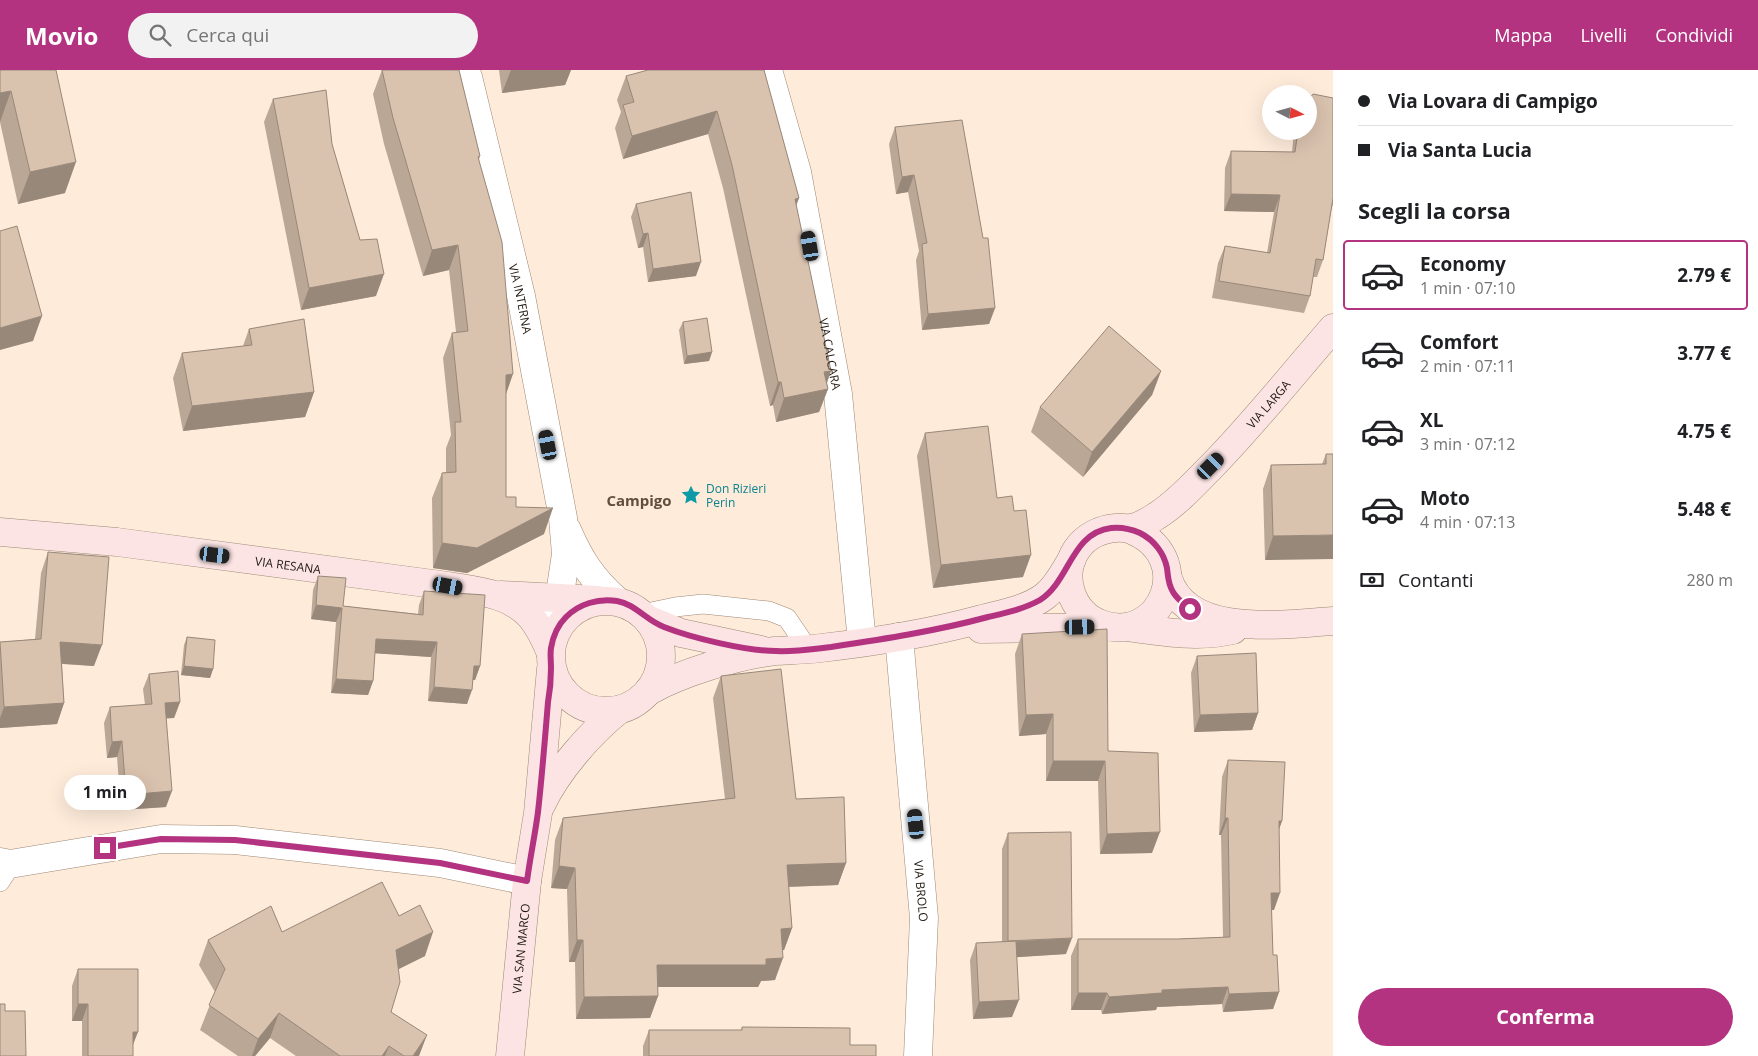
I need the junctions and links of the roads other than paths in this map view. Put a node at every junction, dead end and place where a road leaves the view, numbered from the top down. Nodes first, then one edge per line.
1 (768, 70) edge
2 (468, 77) dead end
3 (1333, 328) edge
4 (1200, 477) junction
5 (564, 522) junction
6 (1129, 529) junction
7 (0, 532) edge
8 (1072, 559) junction
9 (1166, 568) junction
10 (494, 595) junction
11 (559, 597) junction
12 (608, 601) junction
13 (645, 617) junction
14 (1333, 621) edge
15 (1259, 625) junction
16 (1118, 627) junction
17 (911, 635) junction
18 (862, 642) junction
19 (808, 649) junction
20 (552, 651) junction
21 (775, 651) junction
22 (649, 691) junction
23 (619, 710) junction
24 (538, 813) junction
25 (4, 869) edge
26 (527, 881) junction
27 (510, 1056) edge
28 (918, 1056) edge

1 - 18 street, VIA CALCARA
2 - 5 street, VIA INTERNA
3 - 4 street, VIA LARGA
4 - 6 street, VIA LARGA
4 - 9 street, VIA LARGA
5 - 11 street, VIA INTERNA
5 - 12 street, VIA INTERNA
6 - 8 street
6 - 9 street
7 - 10 street, VIA RESANA
8 - 16 street
8 - 17 street
9 - 15 street
9 - 16 street
10 - 11 street
10 - 20 street, VIA RESANA
11 - 12 street
11 - 20 street, VIA INTERNA
12 - 13 street
12 - 20 street
13 - 19 lane
13 - 21 street
13 - 22 street
14 - 15 street
15 - 16 street
16 - 17 street
17 - 18 street
17 - 28 street, VIA BROLO
18 - 19 street
19 - 21 street
20 - 23 street
20 - 24 street, VIA SAN MARCO
21 - 22 street
22 - 23 street
23 - 24 street, VIA SAN MARCO
24 - 26 street, VIA SAN MARCO
25 - 26 street
26 - 27 street, VIA SAN MARCO

